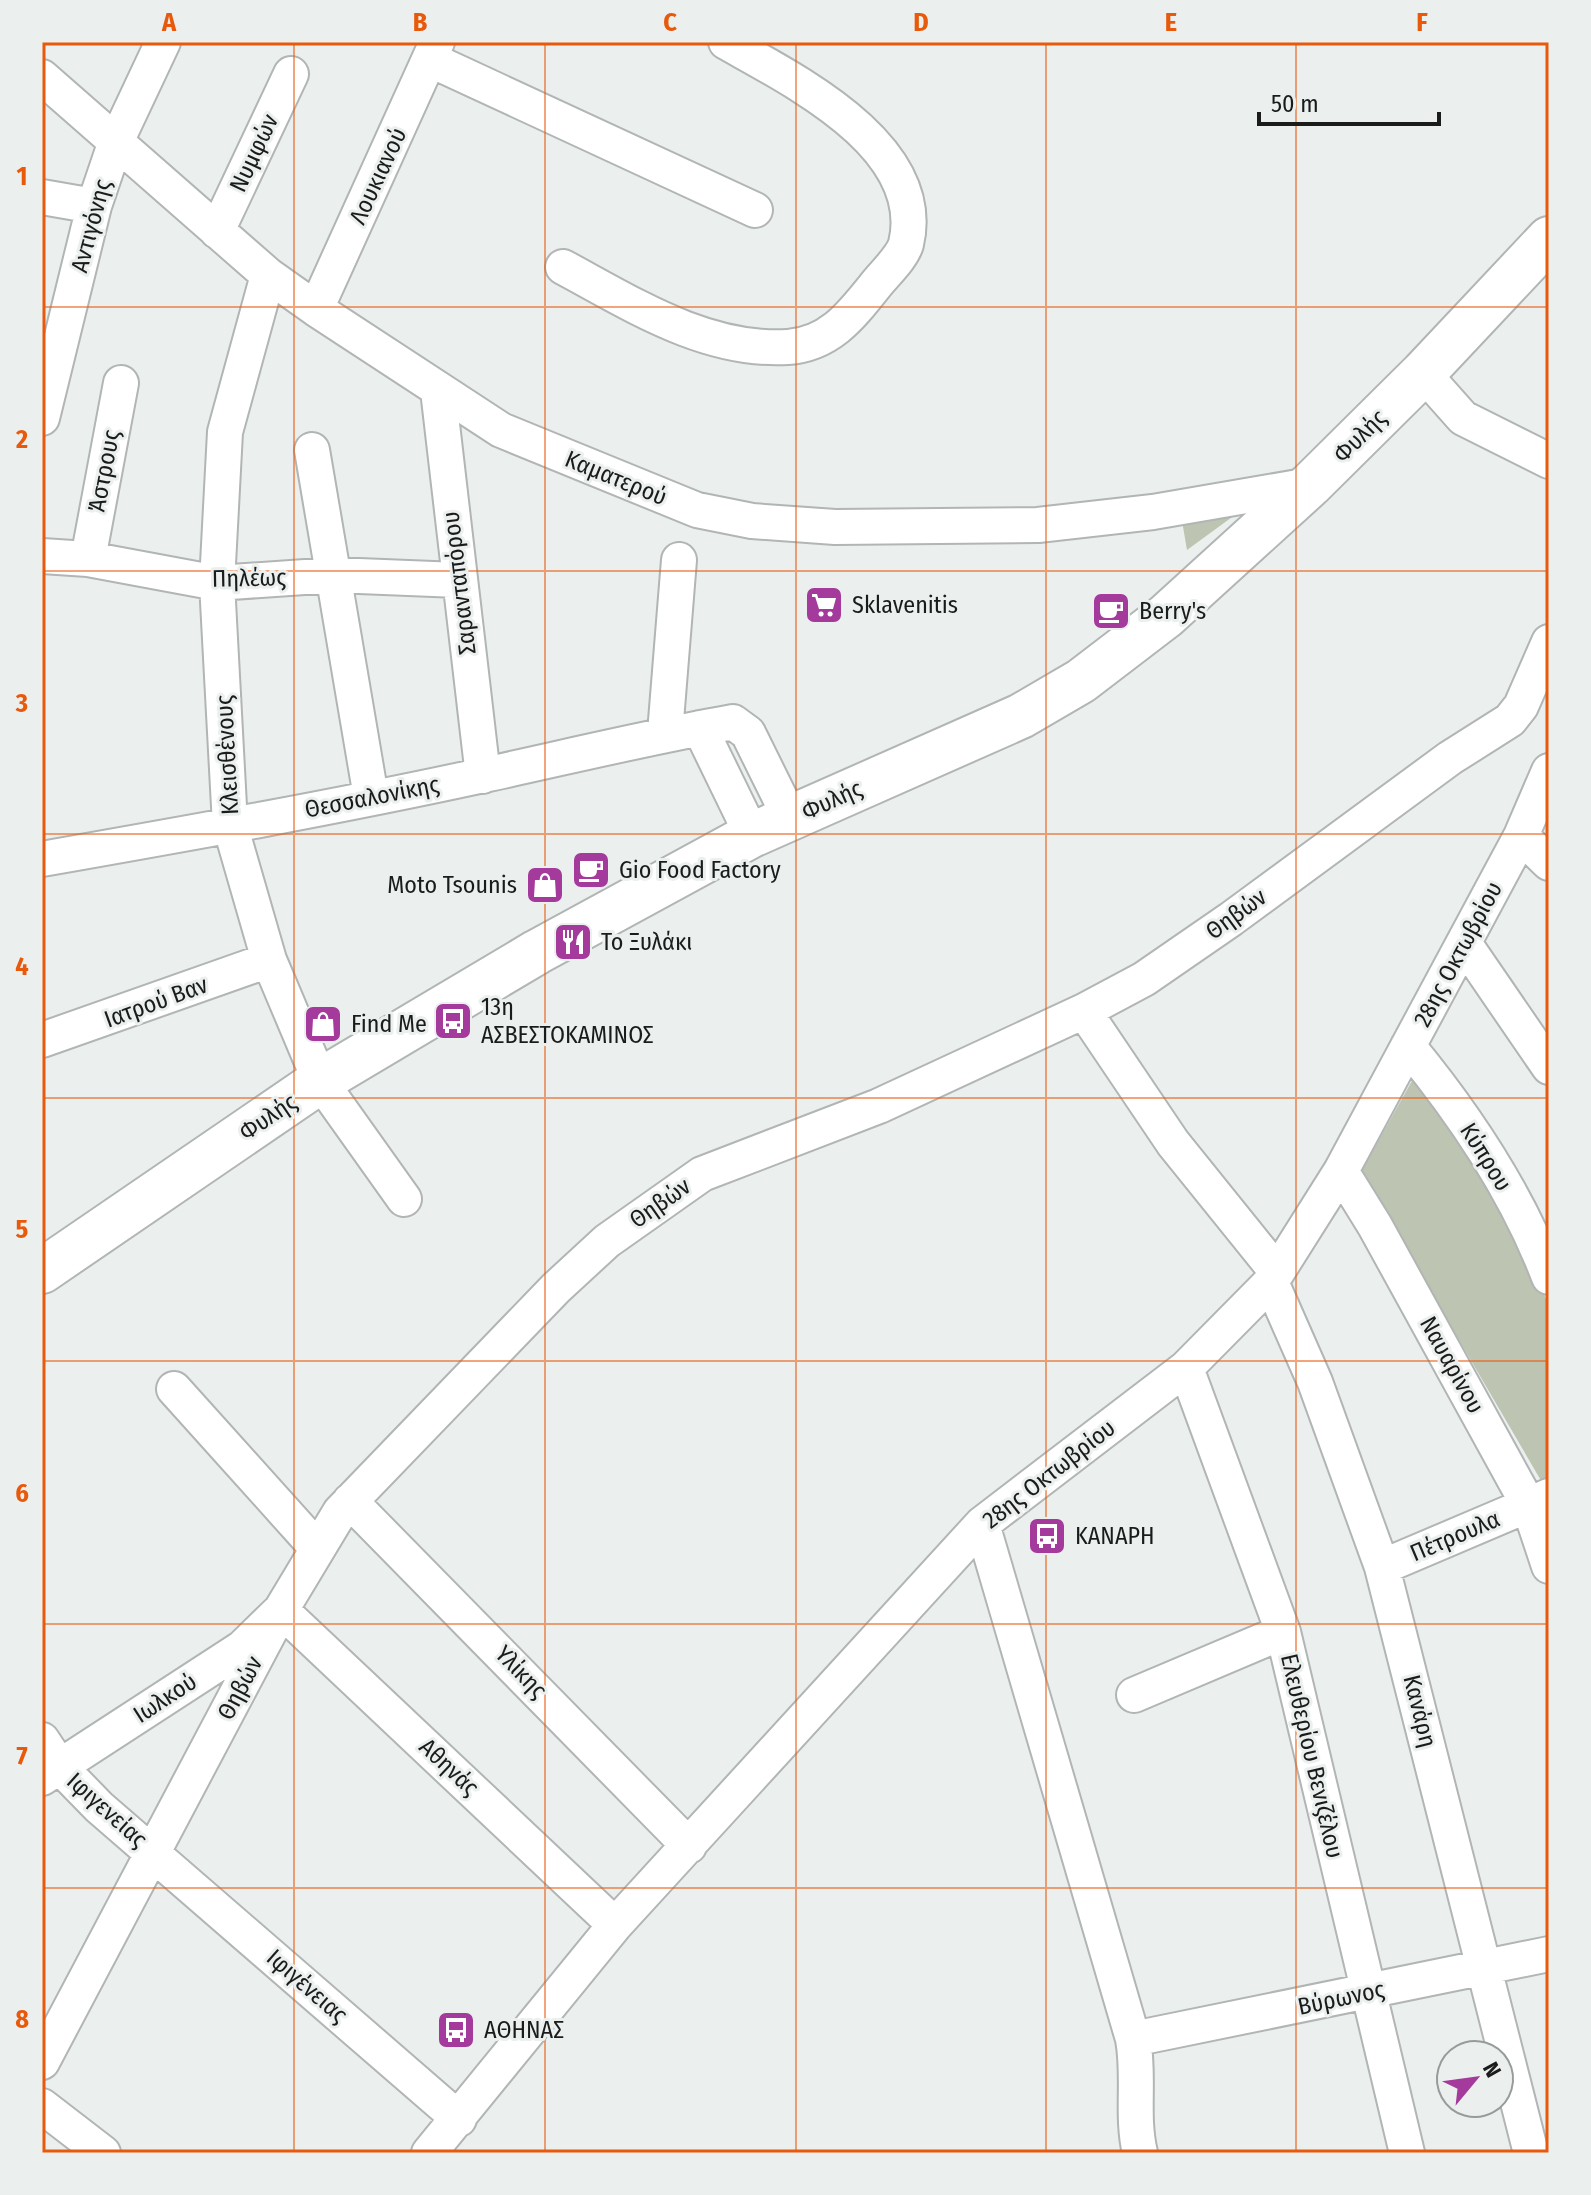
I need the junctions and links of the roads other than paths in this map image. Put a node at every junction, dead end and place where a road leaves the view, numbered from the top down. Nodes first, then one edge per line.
1 (163, 42) edge
2 (726, 42) edge
3 (434, 51) edge
4 (291, 74) dead end
5 (42, 77) edge
6 (115, 144) junction
7 (42, 197) edge
8 (94, 206) junction
9 (755, 210) dead end
10 (217, 231) junction
11 (1549, 239) edge
12 (563, 267) dead end
13 (268, 275) junction
14 (316, 309) junction
15 (1423, 373) junction
16 (121, 383) dead end
17 (438, 390) junction
18 (42, 418) edge
19 (312, 450) dead end
20 (1549, 461) edge
21 (1310, 485) junction
22 (42, 556) edge
23 (88, 559) junction
24 (679, 560) dead end
25 (334, 575) junction
26 (458, 580) junction
27 (217, 583) junction
28 (1549, 642) edge
29 (665, 733) junction
30 (1549, 771) edge
31 (483, 776) junction
32 (371, 797) junction
33 (230, 825) junction
34 (771, 827) junction
35 (1521, 836) junction
36 (42, 859) edge
37 (1549, 863) edge
38 (1464, 943) junction
39 (269, 960) junction
40 (1084, 1011) junction
41 (42, 1040) edge
42 (1408, 1046) junction
43 (1549, 1067) edge
44 (320, 1081) junction
45 (1341, 1171) junction
46 (404, 1199) dead end
47 (42, 1271) edge
48 (1274, 1277) junction
49 (1549, 1277) edge
50 (1186, 1368) junction
51 (174, 1389) dead end
52 (350, 1501) junction
53 (1539, 1501) edge
54 (982, 1524) junction
55 (317, 1548) junction
56 (1549, 1566) edge
57 (1382, 1567) junction
58 (281, 1610) junction
59 (1283, 1632) junction
60 (1134, 1695) dead end
61 (48, 1762) edge
62 (689, 1846) junction
63 (154, 1853) junction
64 (615, 1925) junction
65 (1549, 1954) edge
66 (1486, 1968) junction
67 (1367, 1992) junction
68 (1133, 2039) junction
69 (42, 2062) edge
70 (42, 2106) edge
71 (459, 2119) junction
72 (103, 2153) edge
73 (429, 2153) edge
74 (1140, 2153) edge
75 (1407, 2153) edge
76 (1531, 2153) edge

1 - 6 street, Αντιγόνης
2 - 12 street
3 - 9 street
3 - 14 street, Λουκιανού
4 - 10 street, Νυμφών
5 - 6 street, Καματερού
6 - 8 street, Αντιγόνης
6 - 10 street, Καματερού
7 - 8 street
8 - 18 street, Αντιγόνης
10 - 13 street, Καματερού
11 - 15 main road, Φυλής
13 - 14 street, Καματερού
13 - 27 street, Κλεισθένους
14 - 17 street, Καματερού
15 - 20 street
15 - 21 main road, Φυλής
16 - 23 street, Άστρους
17 - 21 street, Καματερού
17 - 26 street, Σαρανταπόρου
19 - 25 street
21 - 34 main road, Φυλής
22 - 23 street, Πηλέως
23 - 27 street, Πηλέως
24 - 29 street
25 - 26 street, Πηλέως
25 - 27 street, Πηλέως
25 - 32 street
26 - 31 street, Σαρανταπόρου
27 - 33 street, Κλεισθένους
28 - 40 street, Θηβών
29 - 31 street, Θεσσαλονίκης
29 - 34 street, Θεσσαλονίκης
30 - 35 street, 28ης Οκτωβρίου
31 - 32 street, Θεσσαλονίκης
32 - 33 street, Θεσσαλονίκης
33 - 36 street, Θεσσαλονίκης
33 - 39 street, Κλεισθένους
34 - 44 main road, Φυλής
35 - 37 street
35 - 38 street, 28ης Οκτωβρίου
38 - 42 street, 28ης Οκτωβρίου
38 - 43 street
39 - 41 street, Ιατρού Βαν
39 - 44 street, Κλεισθένους
40 - 48 street, Κανάρη
40 - 52 street, Θηβών
42 - 45 street, 28ης Οκτωβρίου
42 - 49 street, Κύπρου
44 - 46 street, Κλεισθένους
44 - 47 main road, Φυλής
45 - 48 street, 28ης Οκτωβρίου
45 - 53 street, Ναυαρίνου
48 - 50 street, 28ης Οκτωβρίου
48 - 57 street, Κανάρη
50 - 54 street, 28ης Οκτωβρίου
50 - 59 street, Ελευθερίου Βενιζέλου
51 - 55 street
52 - 55 street, Θηβών
52 - 62 street, Υλίκης
53 - 56 street, Ναυαρίνου
53 - 57 street, Πέτρουλα
54 - 62 street, 28ης Οκτωβρίου
54 - 68 street
55 - 58 street, Θηβών
57 - 66 street, Κανάρη
58 - 61 street, Ιωλκού
58 - 63 street, Θηβών
58 - 64 street, Αθηνάς
59 - 60 street
59 - 67 street, Ελευθερίου Βενιζέλου
61 - 63 street, Ιφιγενείας
62 - 64 street, 28ης Οκτωβρίου
63 - 69 street, Θηβών
63 - 71 street, Ιφιγένειας
64 - 71 street, 28ης Οκτωβρίου
65 - 66 street, Βύρωνος
66 - 67 street, Βύρωνος
66 - 76 street, Κανάρη
67 - 68 street, Βύρωνος
67 - 75 street, Ελευθερίου Βενιζέλου
68 - 74 street
70 - 72 street
71 - 73 street, 28ης Οκτωβρίου

